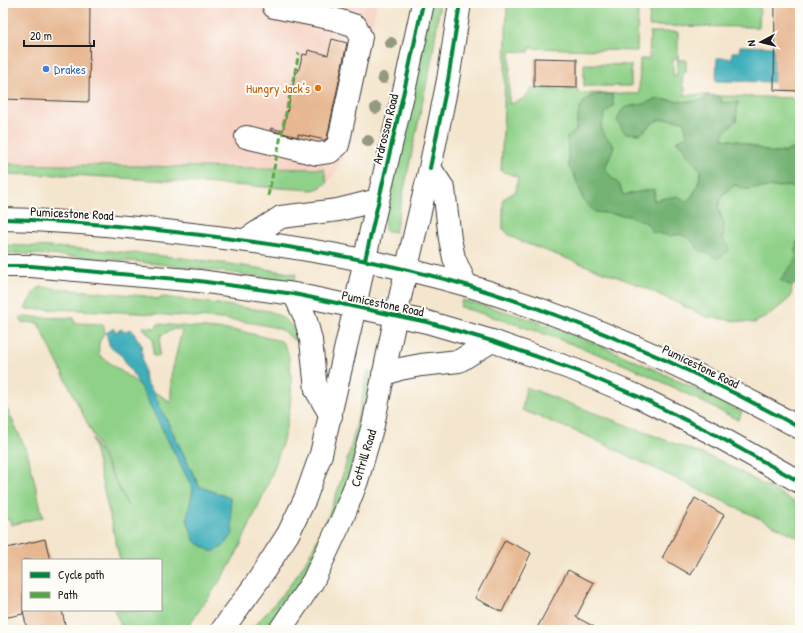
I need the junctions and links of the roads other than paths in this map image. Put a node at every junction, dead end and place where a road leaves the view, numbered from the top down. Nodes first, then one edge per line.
1 (423, 3) edge
2 (460, 3) edge
3 (274, 7) dead end
4 (246, 137) dead end
5 (430, 168) junction
6 (378, 200) junction
7 (3, 219) edge
8 (245, 240) junction
9 (365, 260) junction
10 (3, 266) edge
11 (407, 270) junction
12 (466, 285) junction
13 (294, 294) junction
14 (355, 307) junction
15 (396, 315) junction
16 (492, 341) junction
17 (383, 374) junction
18 (331, 416) junction
19 (800, 428) edge
20 (800, 482) edge
21 (222, 630) edge
22 (280, 630) edge

1 - 6 main road, Ardrossan Road
2 - 5 main road
3 - 4 main road
5 - 11 main road
5 - 12 main road
6 - 8 main road
6 - 9 main road, Ardrossan Road
7 - 8 main road, Pumicestone Road
8 - 9 main road, Pumicestone Road
9 - 11 main road, Pumicestone Road
9 - 14 main road, Ardrossan Road
10 - 13 main road, Pumicestone Road
11 - 12 main road, Pumicestone Road
11 - 15 main road, Cottrill Road
12 - 19 main road, Pumicestone Road
13 - 14 main road, Pumicestone Road
13 - 18 main road
14 - 15 main road, Pumicestone Road
14 - 18 main road
15 - 16 main road, Pumicestone Road
15 - 17 main road, Cottrill Road
16 - 17 main road
16 - 20 main road, Pumicestone Road
17 - 22 main road, Cottrill Road
18 - 21 main road

